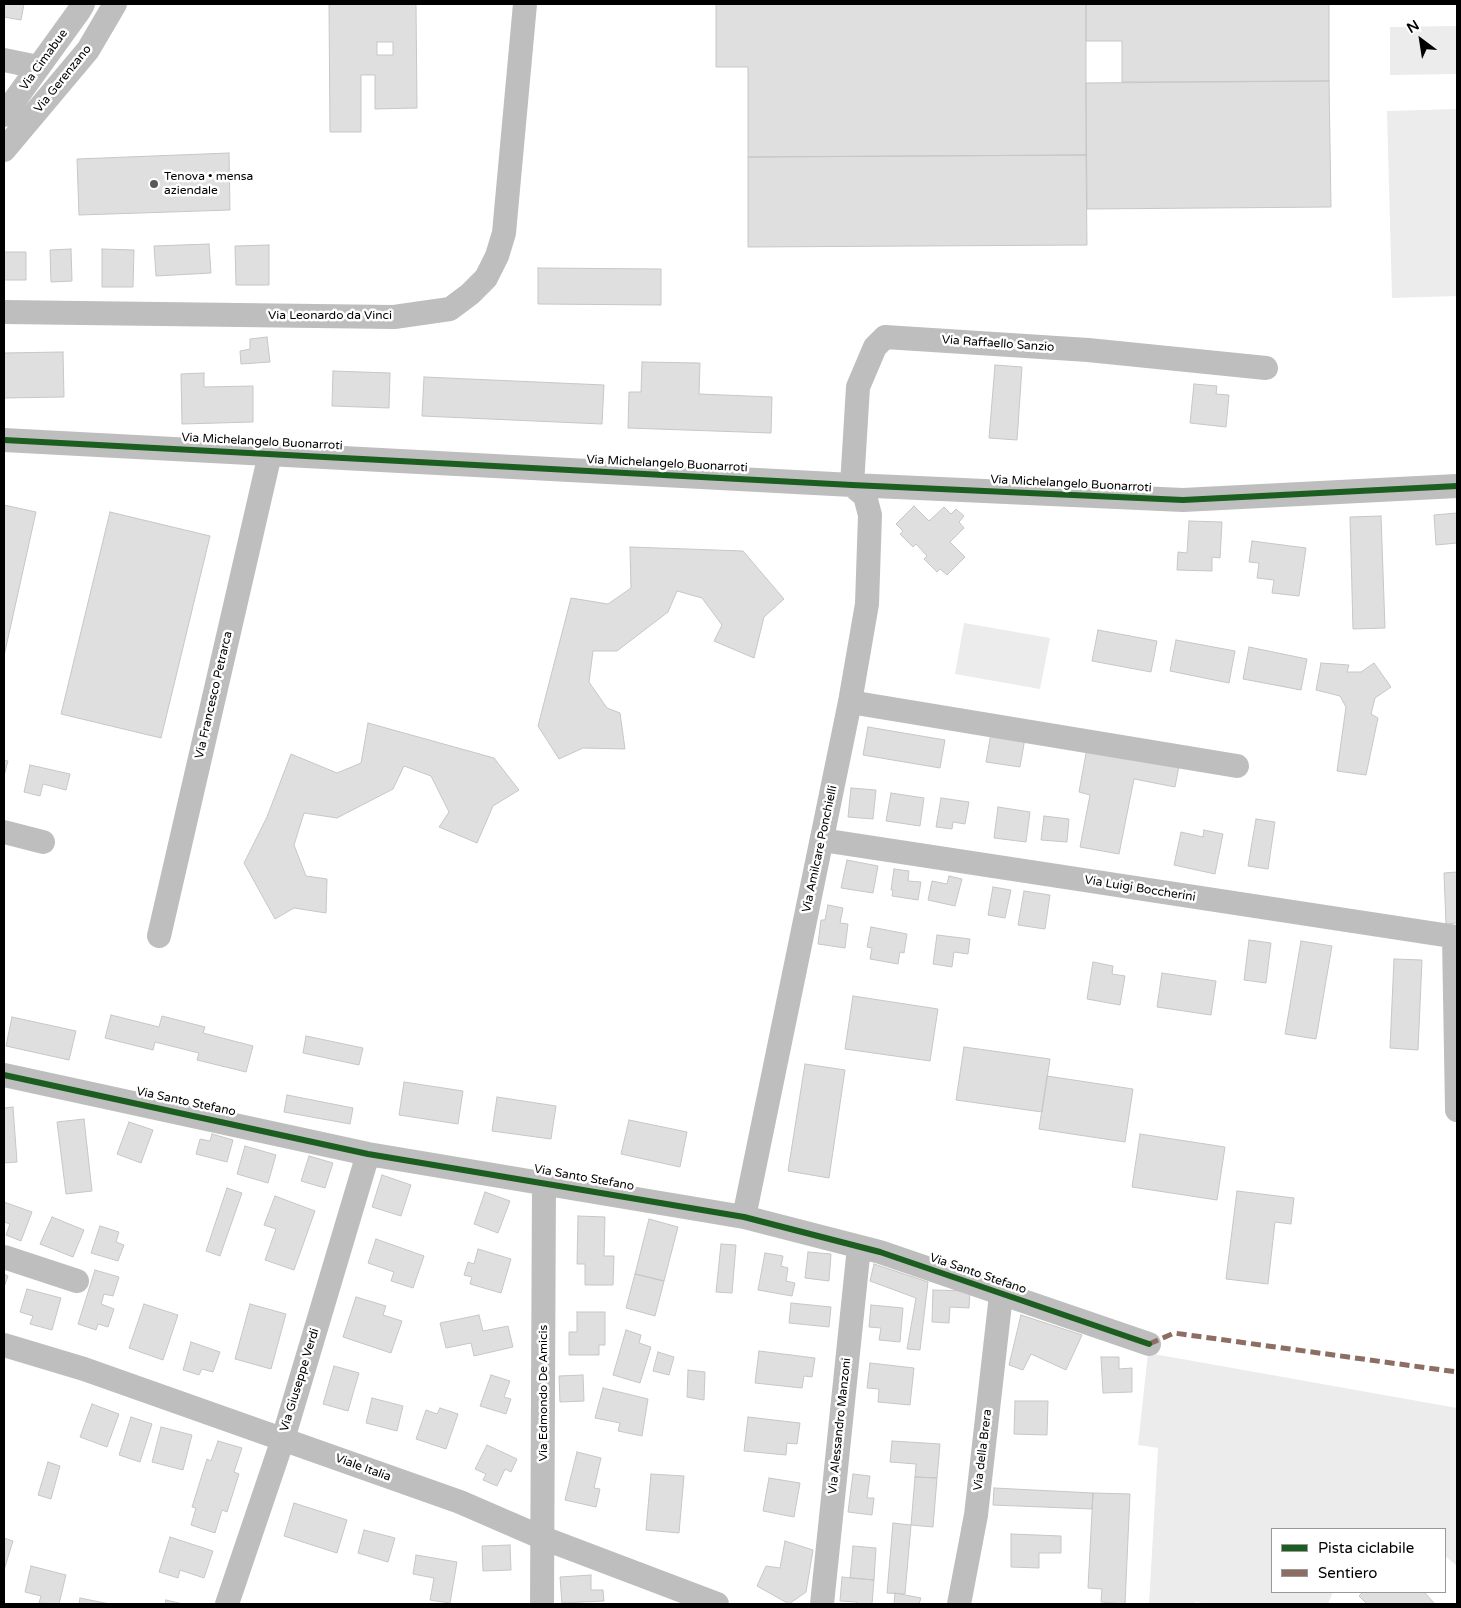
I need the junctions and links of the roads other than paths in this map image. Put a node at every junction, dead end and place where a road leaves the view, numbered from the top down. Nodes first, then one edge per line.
1 (83, 4) edge
2 (115, 4) edge
3 (525, 4) edge
4 (4, 60) edge
5 (38, 67) junction
6 (4, 115) edge
7 (4, 150) edge
8 (4, 312) edge
9 (1266, 368) dead end
10 (4, 440) edge
11 (270, 454) junction
12 (852, 485) junction
13 (1457, 486) edge
14 (850, 702) junction
15 (1237, 766) dead end
16 (4, 832) edge
17 (822, 840) junction
18 (43, 842) dead end
19 (159, 936) dead end
20 (1456, 938) edge
21 (4, 1075) edge
22 (1457, 1110) edge
23 (368, 1154) junction
24 (544, 1182) junction
25 (744, 1217) junction
26 (859, 1247) junction
27 (4, 1257) edge
28 (77, 1281) dead end
29 (1001, 1295) junction
30 (1149, 1344) dead end
31 (4, 1345) edge
32 (283, 1439) junction
33 (543, 1538) junction
34 (227, 1604) edge
35 (542, 1604) edge
36 (718, 1604) edge
37 (822, 1604) edge
38 (959, 1604) edge

1 - 5 street, Via Cimabue
2 - 7 street, Via Gerenzano
3 - 8 street, Via Leonardo da Vinci
4 - 5 street
5 - 6 street, Via Cimabue
9 - 12 street, Via Raffaello Sanzio
10 - 11 street, Via Michelangelo Buonarroti
11 - 12 street, Via Michelangelo Buonarroti
11 - 19 street, Via Francesco Petrarca
12 - 13 street, Via Michelangelo Buonarroti
12 - 14 street, Via Amilcare Ponchielli
14 - 15 street
14 - 17 street, Via Amilcare Ponchielli
16 - 18 street
17 - 20 street, Via Luigi Boccherini
17 - 25 street, Via Amilcare Ponchielli
20 - 22 street
21 - 23 street, Via Santo Stefano
23 - 24 street, Via Santo Stefano
23 - 32 street, Via Giuseppe Verdi
24 - 25 street, Via Santo Stefano
24 - 33 street, Via Edmondo De Amicis
25 - 26 street, Via Santo Stefano
26 - 29 street, Via Santo Stefano
26 - 37 street, Via Alessandro Manzoni
27 - 28 street
29 - 30 street, Via Santo Stefano
29 - 38 street, Via della Brera
31 - 32 street, Viale Italia
32 - 33 street, Viale Italia
32 - 34 street, Via Giuseppe Verdi
33 - 35 street, Via Edmondo De Amicis
33 - 36 street, Viale Italia

